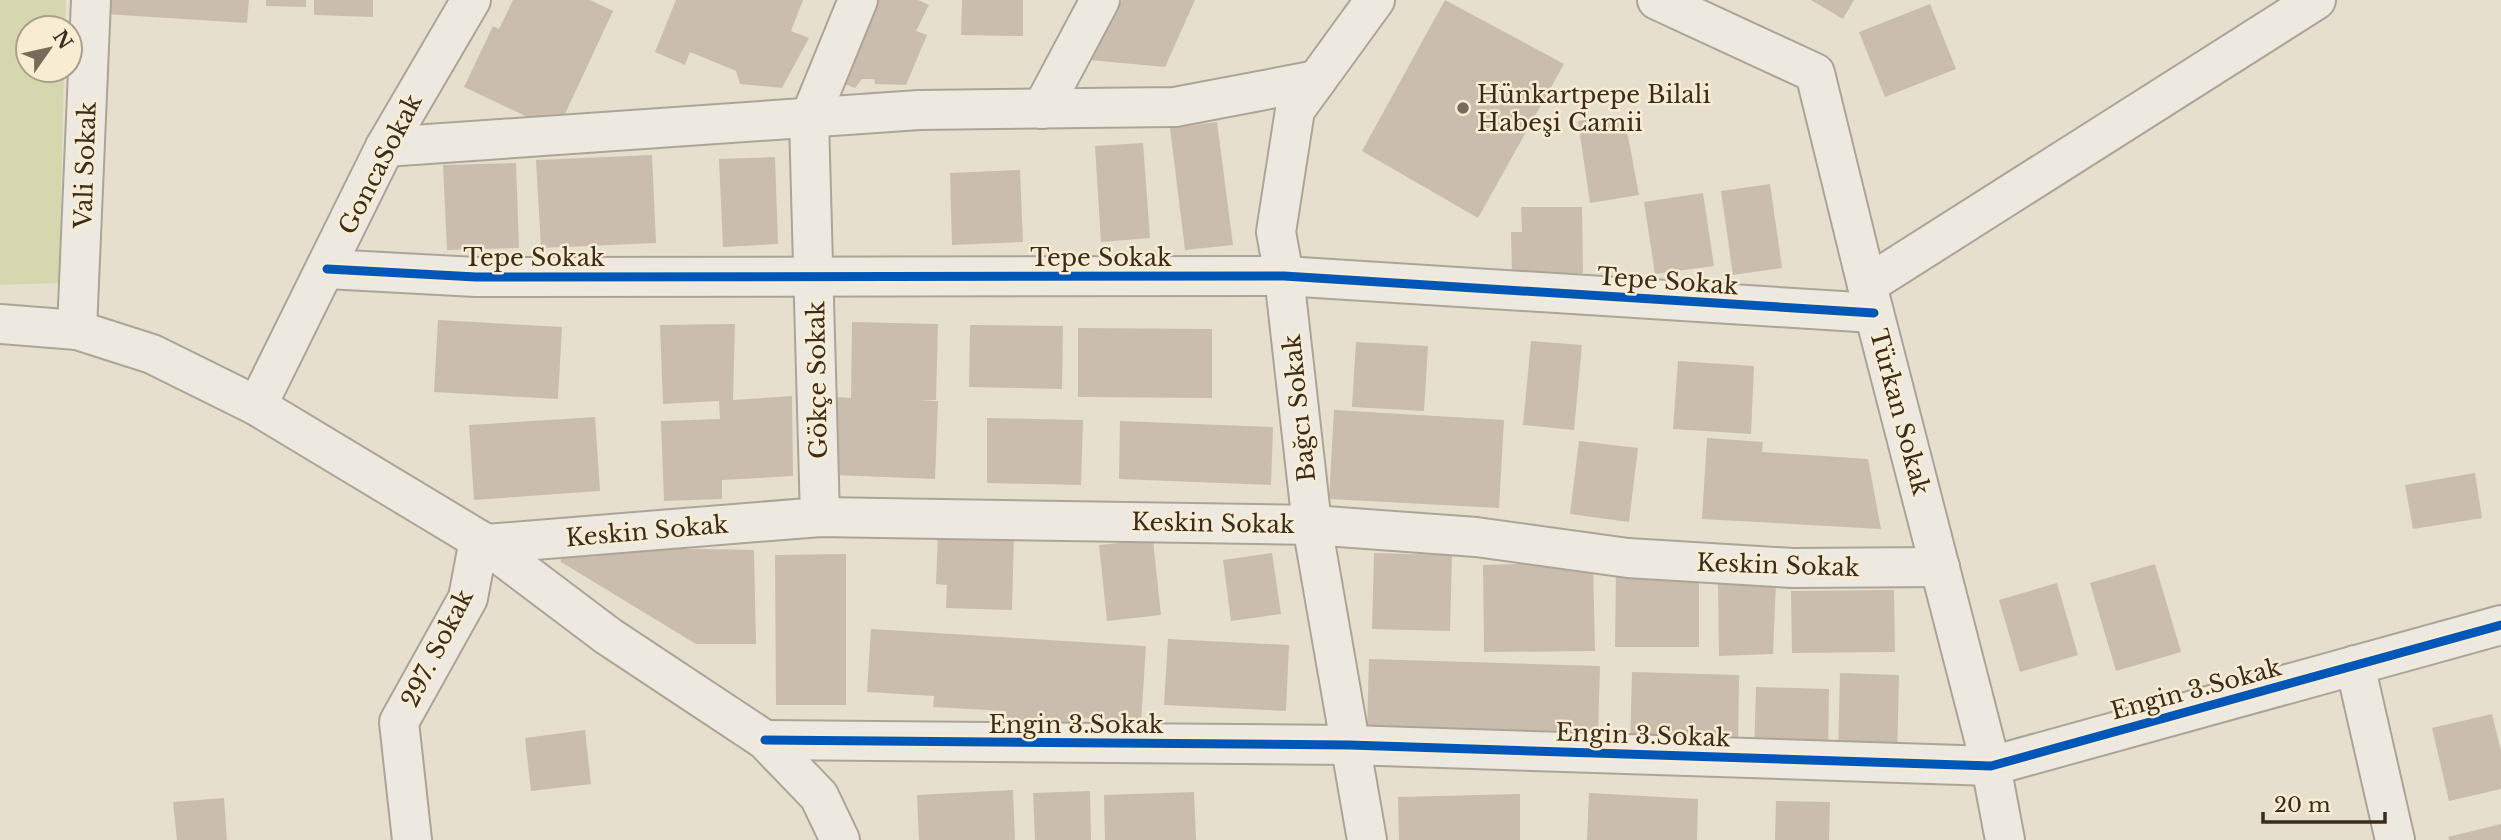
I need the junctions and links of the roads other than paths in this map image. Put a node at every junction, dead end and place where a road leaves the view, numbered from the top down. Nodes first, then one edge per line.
1 (91, 0) edge
2 (471, 0) edge
3 (858, 0) edge
4 (1100, 0) edge
5 (1375, 0) edge
6 (1657, 0) edge
7 (2316, 0) edge
8 (1317, 80) junction
9 (1042, 109) junction
10 (809, 120) junction
11 (385, 147) junction
12 (327, 269) junction
13 (814, 276) junction
14 (1284, 276) junction
15 (1870, 299) junction
16 (0, 324) edge
17 (77, 330) junction
18 (257, 406) junction
19 (820, 517) junction
20 (1312, 525) junction
21 (482, 542) junction
22 (1940, 567) junction
23 (2501, 625) edge
24 (2355, 666) junction
25 (765, 740) junction
26 (1349, 745) junction
27 (1991, 766) junction
28 (412, 840) edge
29 (840, 840) edge
30 (1367, 840) edge
31 (2005, 840) edge
32 (2395, 840) edge

1 - 17 street, Vali Sokak
2 - 11 street, GoncaSokak
3 - 10 street, Gökçe Sokak
4 - 9 street
5 - 8 street, Bağcı Sokak
6 - 15 street, Türkan Sokak
7 - 15 street
8 - 9 street
8 - 14 street, Bağcı Sokak
9 - 10 street
10 - 11 street
10 - 13 street, Gökçe Sokak
11 - 12 street, GoncaSokak
12 - 13 street, Tepe Sokak
12 - 18 street, GoncaSokak
13 - 14 street, Tepe Sokak
13 - 19 street, Gökçe Sokak
14 - 15 street, Tepe Sokak
14 - 20 street, Bağcı Sokak
15 - 22 street, Türkan Sokak
16 - 17 street
17 - 18 street
18 - 21 street
19 - 20 street, Keskin Sokak
19 - 21 street, Keskin Sokak
20 - 22 street, Keskin Sokak
20 - 26 street, Bağcı Sokak
21 - 25 street
21 - 28 street, 297. Sokak
22 - 27 street, Türkan Sokak
23 - 24 street, Engin 3.Sokak
24 - 27 street, Engin 3.Sokak
24 - 32 street
25 - 26 street, Engin 3.Sokak
25 - 29 street
26 - 27 street, Engin 3.Sokak
26 - 30 street, Bağcı Sokak
27 - 31 street, Türkan Sokak

